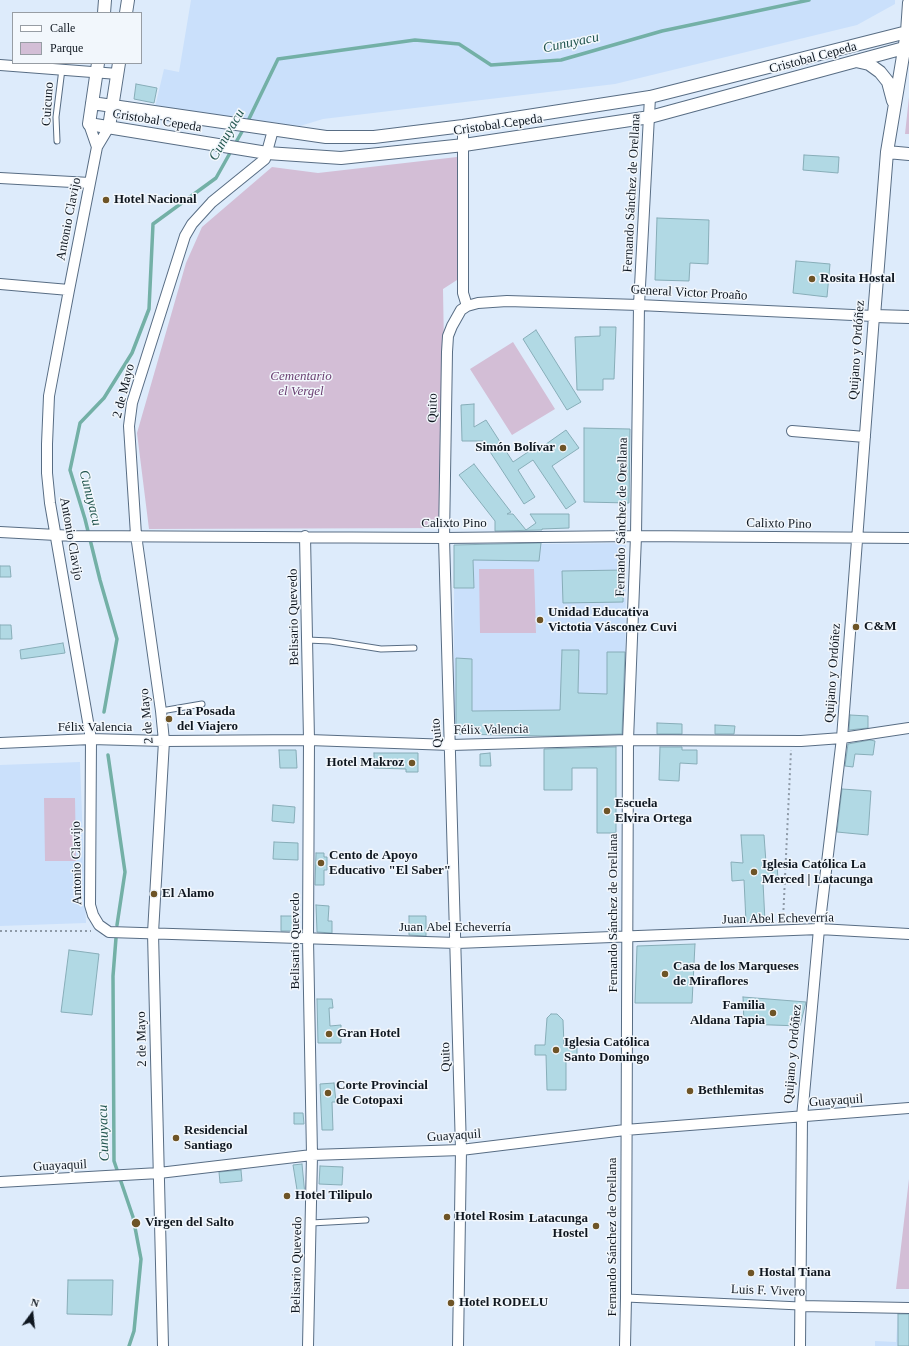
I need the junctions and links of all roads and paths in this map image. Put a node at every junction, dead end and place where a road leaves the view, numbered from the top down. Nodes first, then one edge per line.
1 (105, 0) edge
2 (128, 0) edge
3 (909, 3) edge
4 (104, 12) edge
5 (126, 12) edge
6 (907, 32) junction
7 (904, 48) junction
8 (855, 61) junction
9 (0, 65) edge
10 (97, 67) edge
11 (118, 68) edge
12 (62, 69) junction
13 (650, 97) junction
14 (92, 103) junction
15 (113, 106) junction
16 (894, 108) junction
17 (650, 117) junction
18 (90, 124) junction
19 (463, 126) junction
20 (109, 127) junction
21 (273, 130) junction
22 (57, 141) dead end
23 (464, 145) junction
24 (97, 147) junction
25 (887, 152) junction
26 (267, 153) junction
27 (909, 154) edge
28 (0, 178) edge
29 (90, 183) junction
30 (0, 284) edge
31 (69, 290) junction
32 (639, 305) junction
33 (467, 306) junction
34 (874, 316) junction
35 (909, 317) edge
36 (792, 431) dead end
37 (865, 437) junction
38 (0, 532) edge
39 (56, 535) junction
40 (136, 535) junction
41 (306, 536) junction
42 (636, 536) junction
43 (444, 538) junction
44 (857, 538) junction
45 (909, 538) edge
46 (307, 640) junction
47 (414, 648) dead end
48 (202, 704) dead end
49 (161, 711) junction
50 (909, 728) edge
51 (842, 738) junction
52 (91, 739) junction
53 (309, 740) junction
54 (628, 740) junction
55 (164, 741) junction
56 (792, 741) junction
57 (0, 743) edge
58 (451, 745) junction
59 (819, 929) junction
60 (0, 931) edge
61 (782, 931) junction
62 (109, 932) junction
63 (153, 933) junction
64 (909, 934) edge
65 (627, 937) junction
66 (308, 939) junction
67 (457, 943) junction
68 (909, 1108) edge
69 (802, 1117) junction
70 (626, 1130) junction
71 (461, 1150) junction
72 (312, 1154) junction
73 (159, 1173) junction
74 (0, 1182) edge
75 (366, 1220) dead end
76 (311, 1223) junction
77 (626, 1298) junction
78 (800, 1306) junction
79 (909, 1308) edge
80 (163, 1346) edge
81 (308, 1346) edge
82 (458, 1346) edge
83 (625, 1346) edge
84 (800, 1346) edge

1 - 4 street
2 - 5 street
3 - 6 street, Quijano y Ordóñez
6 - 7 street, Quijano y Ordóñez
6 - 13 street, Cristobal Cepeda
7 - 8 street, Cristobal Cepeda
7 - 16 street, Quijano y Ordóñez
8 - 16 street
8 - 17 street, Cristobal Cepeda
9 - 12 street
10 - 11 street
10 - 12 street
10 - 14 street, Antonio Clavijo
11 - 15 street, Antonio Clavijo
12 - 22 lane, Cuicuno
13 - 17 street, Fernando Sánchez de Orellana
13 - 19 street, Cristobal Cepeda
14 - 15 street, Cristobal Cepeda
14 - 18 street, Antonio Clavijo
15 - 20 street, Antonio Clavijo
15 - 21 street, Cristobal Cepeda
16 - 25 street, Quijano y Ordóñez
17 - 23 street, Cristobal Cepeda
17 - 32 street, Fernando Sánchez de Orellana
18 - 20 street, Cristobal Cepeda
18 - 24 street, Antonio Clavijo
19 - 21 street, Cristobal Cepeda
19 - 23 street
20 - 24 street, Antonio Clavijo
20 - 26 street, Cristobal Cepeda
21 - 26 street, 2 de Mayo
23 - 26 street, Cristobal Cepeda
23 - 33 street
24 - 29 street, Antonio Clavijo
25 - 27 street
25 - 34 street, Quijano y Ordóñez
26 - 40 street, 2 de Mayo
28 - 29 street
29 - 31 street, Antonio Clavijo
30 - 31 street
31 - 39 street, Antonio Clavijo
32 - 33 street, General Victor Proaño
32 - 34 street, General Victor Proaño
32 - 42 street, Fernando Sánchez de Orellana
33 - 43 street, Quito
34 - 35 street, General Victor Proaño
34 - 37 street, Quijano y Ordóñez
36 - 37 street
37 - 44 street, Quijano y Ordóñez
38 - 39 street, Calixto Pino
39 - 40 street, Calixto Pino
39 - 52 street, Antonio Clavijo
40 - 41 street, Calixto Pino
40 - 49 street, 2 de Mayo
41 - 43 street, Calixto Pino
41 - 46 street, Belisario Quevedo
42 - 43 street, Calixto Pino
42 - 44 street, Calixto Pino
42 - 54 street, Fernando Sánchez de Orellana
43 - 58 street, Quito
44 - 45 street, Calixto Pino
44 - 51 street, Quijano y Ordóñez
46 - 47 lane
46 - 53 street, Belisario Quevedo
48 - 49 lane
49 - 55 street, 2 de Mayo
50 - 51 street, Félix Valencia
51 - 56 street, Félix Valencia
51 - 59 street, Quijano y Ordóñez
52 - 55 street, Félix Valencia
52 - 57 street, Félix Valencia
52 - 62 street, Antonio Clavijo
53 - 55 street, Félix Valencia
53 - 58 street, Félix Valencia
53 - 66 street, Belisario Quevedo
54 - 56 street, Félix Valencia
54 - 58 street, Félix Valencia
54 - 65 street, Fernando Sánchez de Orellana
55 - 63 street, 2 de Mayo
56 - 61 path
58 - 67 street, Quito
59 - 61 street, Juan Abel Echeverría
59 - 64 street, Juan Abel Echeverría
59 - 69 street, Quijano y Ordóñez
60 - 62 path
61 - 65 street, Juan Abel Echeverría
62 - 63 street, Juan Abel Echeverría
63 - 66 street, Juan Abel Echeverría
63 - 73 street, 2 de Mayo
65 - 67 street, Juan Abel Echeverría
65 - 70 street, Fernando Sánchez de Orellana
66 - 67 street, Juan Abel Echeverría
66 - 72 street, Belisario Quevedo
67 - 71 street, Quito
68 - 69 street, Guayaquil
69 - 70 street, Guayaquil
69 - 78 street, Quijano y Ordóñez
70 - 71 street, Guayaquil
70 - 77 street, Fernando Sánchez de Orellana
71 - 72 street, Guayaquil
71 - 82 street, Quito
72 - 73 street, Guayaquil
72 - 76 street, Belisario Quevedo
73 - 74 street, Guayaquil
73 - 80 street, 2 de Mayo
75 - 76 lane
76 - 81 street, Belisario Quevedo
77 - 78 street, Luis F. Vivero
77 - 83 street, Fernando Sánchez de Orellana
78 - 79 street, Luis F. Vivero
78 - 84 street, Quijano y Ordóñez

